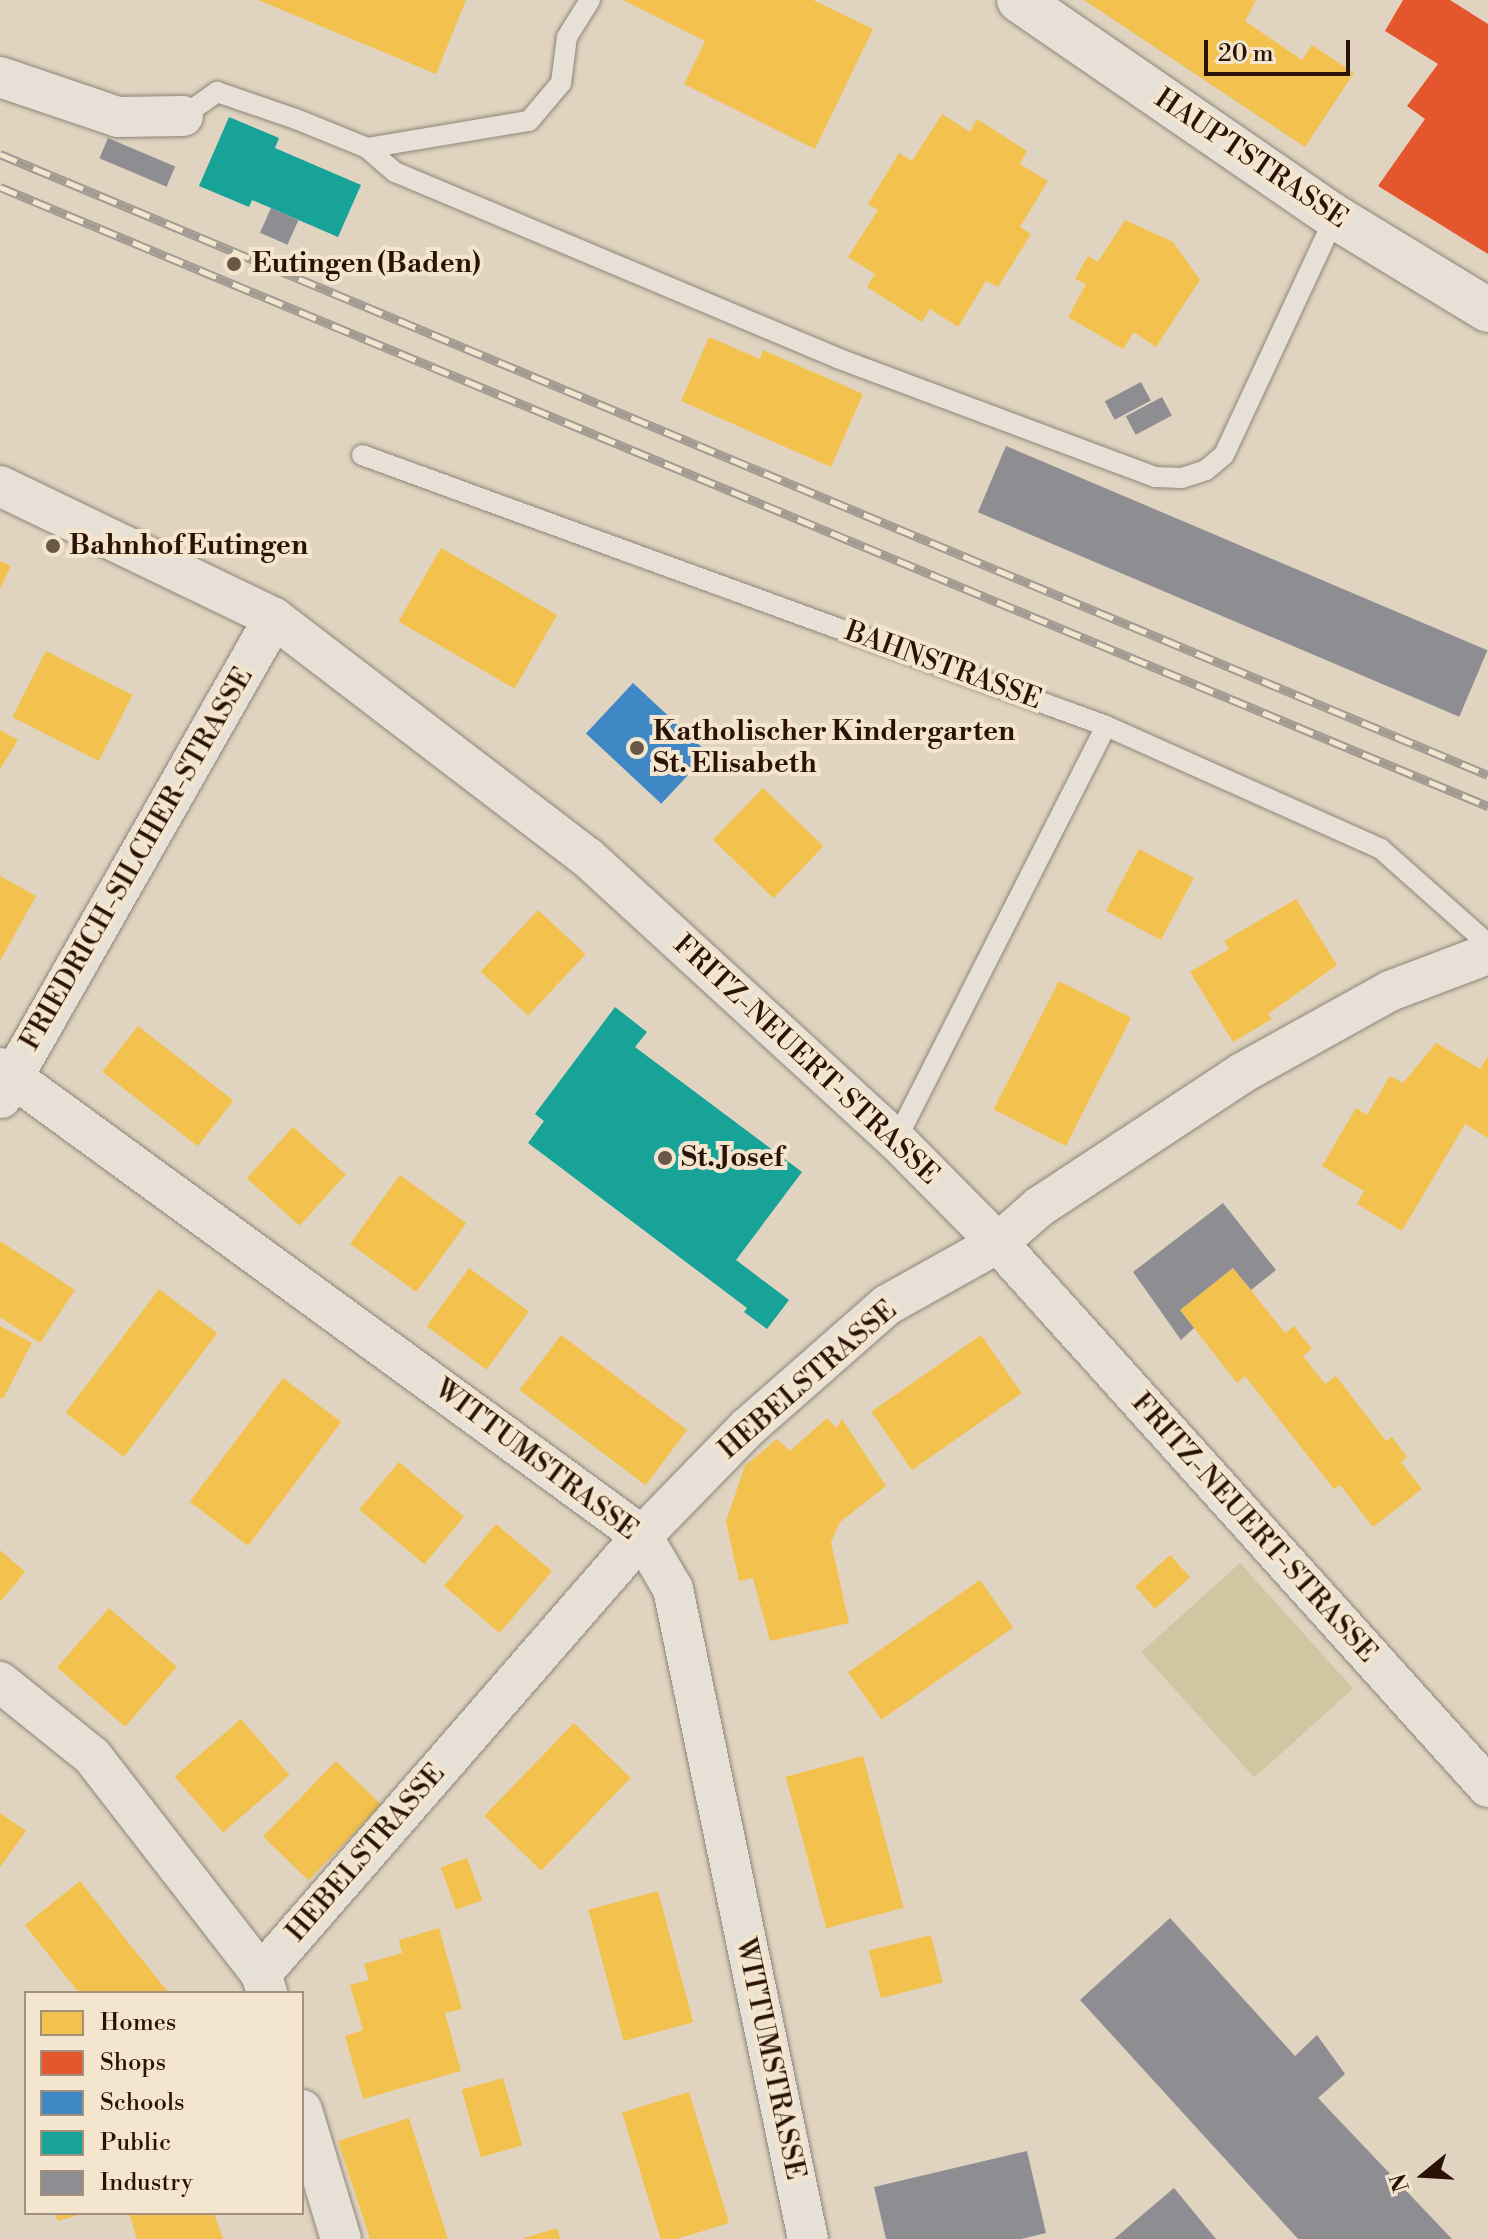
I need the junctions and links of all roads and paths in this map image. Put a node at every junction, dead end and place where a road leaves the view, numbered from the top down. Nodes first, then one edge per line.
1 (590, 0) edge
2 (1019, 0) edge
3 (0, 77) edge
4 (183, 116) joint
5 (367, 148) junction
6 (1335, 217) junction
7 (1488, 310) edge
8 (362, 455) dead end
9 (0, 486) edge
10 (274, 618) junction
11 (1106, 726) junction
12 (1488, 944) edge
13 (1488, 954) edge
14 (4, 1081) edge
15 (896, 1140) junction
16 (998, 1243) junction
17 (642, 1536) junction
18 (0, 1682) edge
19 (1488, 1787) edge
20 (264, 1983) edge
21 (304, 2117) edge
22 (341, 2239) edge
23 (808, 2239) edge

1 - 5 lane
2 - 6 street, HAUPTSTRASSE
3 - 4 street
4 - 5 lane
5 - 6 lane
6 - 7 street, HAUPTSTRASSE
8 - 11 lane, BAHNSTRASSE
9 - 10 street, FRITZ-NEUERT-STRASSE
10 - 14 street, FRIEDRICH-SILCHER-STRASSE
10 - 15 street, FRITZ-NEUERT-STRASSE
11 - 12 lane, BAHNSTRASSE
11 - 15 lane
13 - 16 street, HEBELSTRASSE
14 - 17 street, WITTUMSTRASSE
15 - 16 street, FRITZ-NEUERT-STRASSE
16 - 17 street, HEBELSTRASSE
16 - 19 street, FRITZ-NEUERT-STRASSE
17 - 20 street, HEBELSTRASSE
17 - 23 street, WITTUMSTRASSE
18 - 20 street
21 - 22 street

